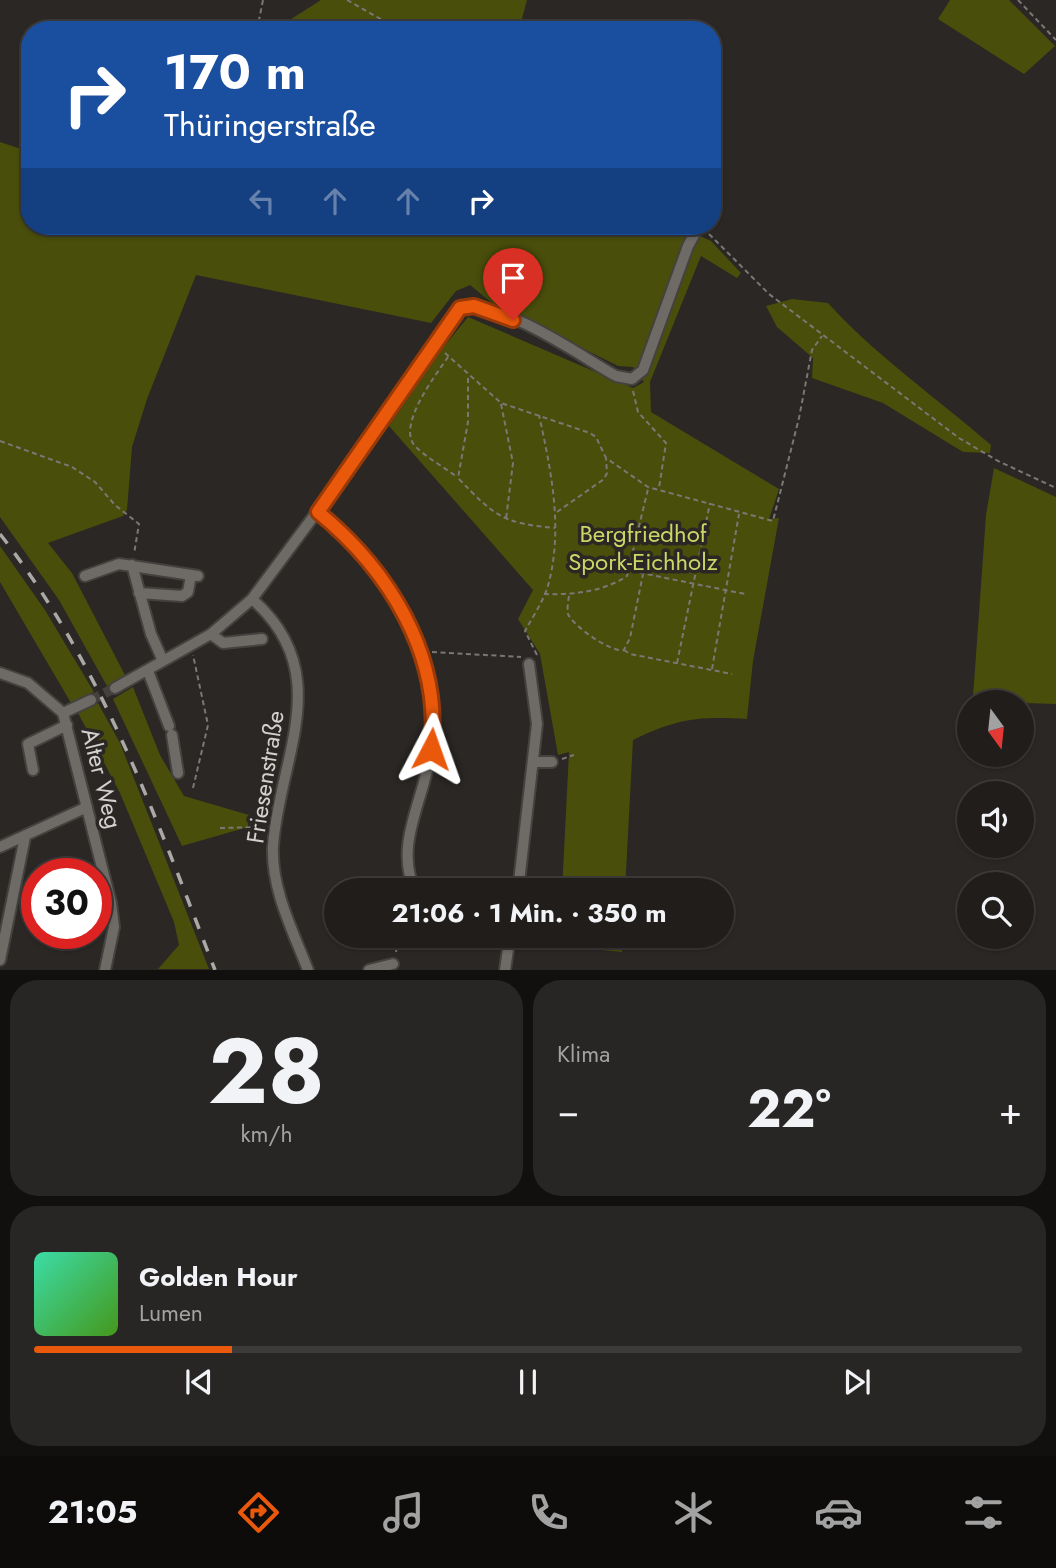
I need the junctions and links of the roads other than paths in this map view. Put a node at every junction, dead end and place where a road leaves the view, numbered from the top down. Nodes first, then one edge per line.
1 (695, 235) edge
2 (318, 512) junction
3 (132, 565) junction
4 (85, 576) dead end
5 (139, 593) junction
6 (252, 599) junction
7 (211, 634) junction
8 (262, 639) dead end
9 (163, 661) junction
10 (529, 664) road end
11 (148, 671) junction
12 (0, 673) edge
13 (115, 688) tunnel mouth
14 (91, 700) tunnel mouth
15 (63, 713) junction
16 (66, 725) junction
17 (534, 761) junction
18 (552, 762) road end
19 (33, 769) dead end
20 (178, 773) dead end
21 (87, 807) junction
22 (25, 837) junction
23 (0, 847) edge
24 (412, 878) edge
25 (519, 878) edge
26 (508, 948) edge
27 (0, 960) edge
28 (394, 960) road end
29 (105, 970) edge
30 (308, 970) edge
31 (369, 970) edge
32 (505, 970) edge

1 - 2 street
2 - 6 street
2 - 24 street
3 - 4 street
3 - 5 street
3 - 5 street
5 - 9 street
6 - 7 street
6 - 30 street, Friesenstraße
7 - 8 street
7 - 9 street
9 - 11 street
10 - 17 street
11 - 13 street
11 - 20 street
12 - 15 street, Alter Weg
14 - 15 street
15 - 16 street, Alter Weg
16 - 19 street
16 - 21 street, Alter Weg
17 - 18 street
17 - 25 street
21 - 22 street
21 - 29 street, Alter Weg
22 - 23 street
22 - 27 street
26 - 32 street
28 - 31 street

